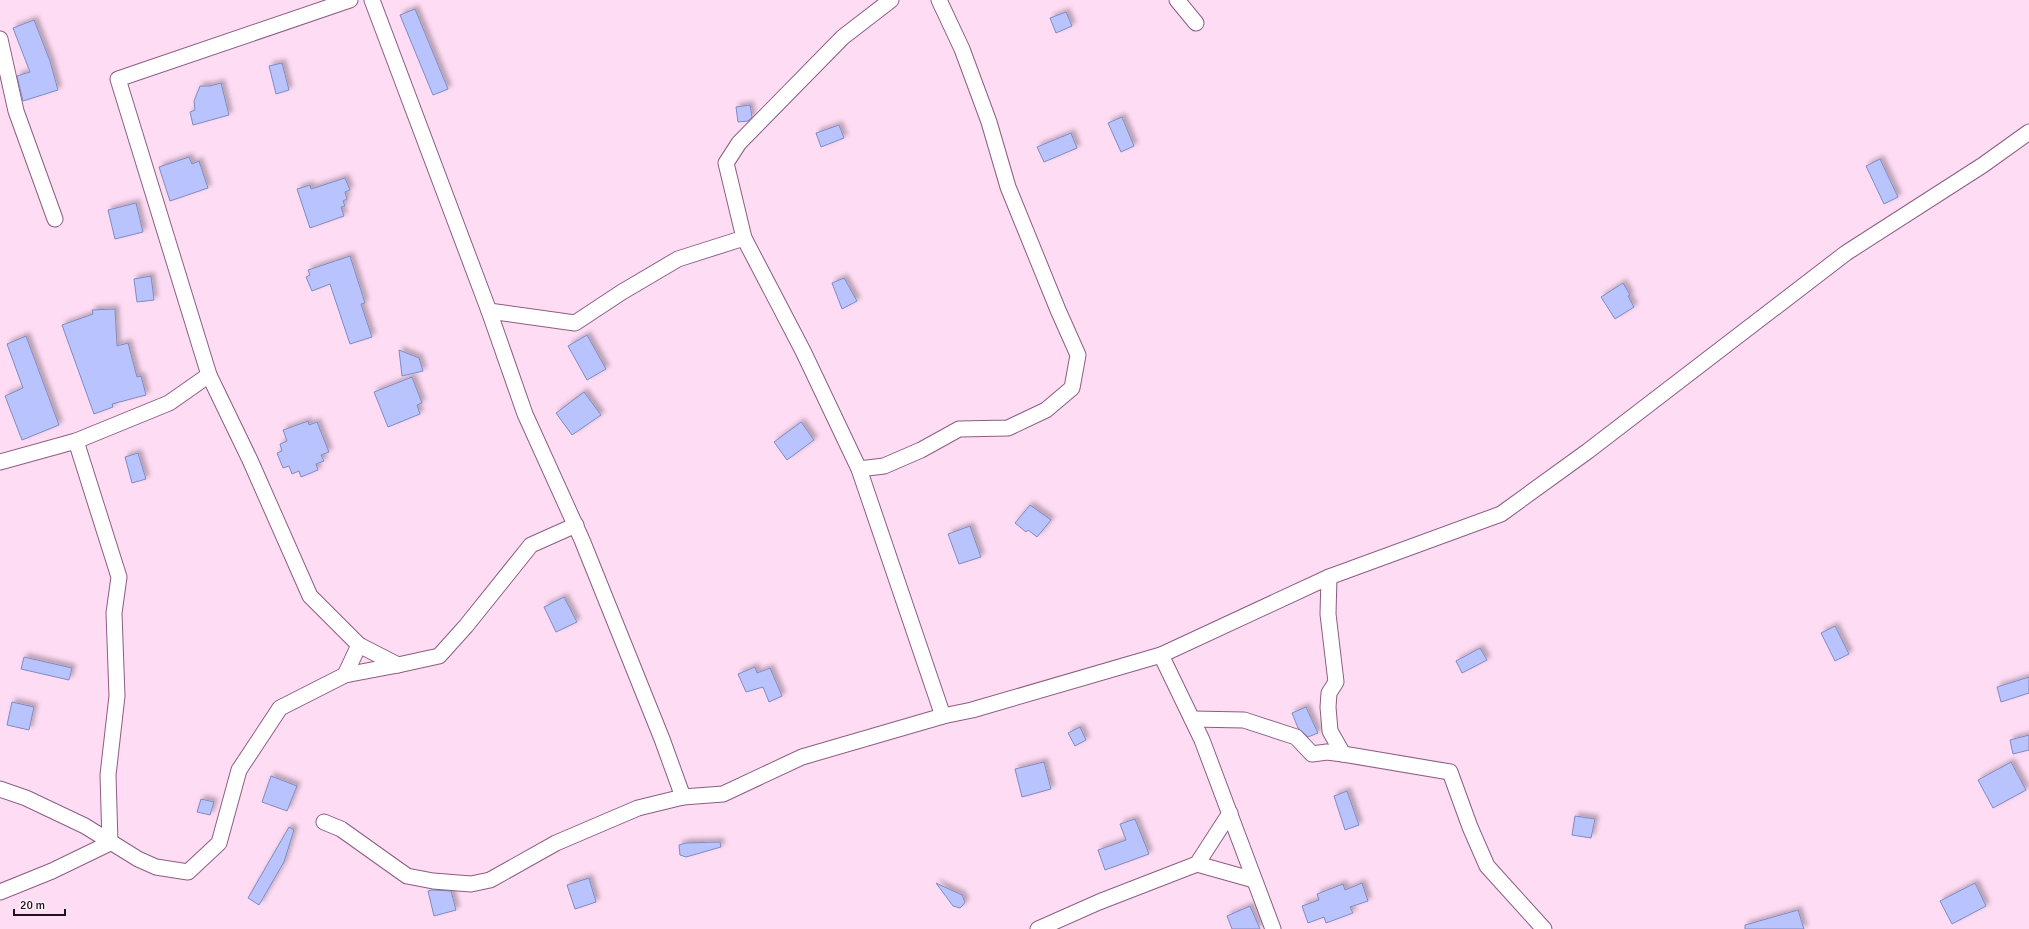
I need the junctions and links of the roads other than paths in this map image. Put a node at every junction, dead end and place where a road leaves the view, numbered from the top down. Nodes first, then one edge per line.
1 (350, 0) edge
2 (372, 0) edge
3 (891, 0) edge
4 (939, 0) edge
5 (1176, 0) edge
6 (1196, 23) dead end
7 (0, 39) edge
8 (2029, 132) edge
9 (55, 220) dead end
10 (744, 238) junction
11 (489, 311) junction
12 (209, 375) junction
13 (76, 441) junction
14 (0, 462) edge
15 (859, 469) junction
16 (576, 525) junction
17 (1329, 577) junction
18 (359, 645) junction
19 (1161, 655) junction
20 (398, 665) junction
21 (345, 675) junction
22 (944, 716) junction
23 (1192, 719) junction
24 (1343, 754) junction
25 (0, 789) edge
26 (683, 797) junction
27 (1230, 813) junction
28 (324, 822) dead end
29 (110, 843) junction
30 (1197, 864) junction
31 (1254, 880) junction
32 (0, 892) edge
33 (1038, 929) edge
34 (1273, 929) edge
35 (1544, 929) edge

1 - 12 street
2 - 11 street
3 - 10 street
4 - 15 street
5 - 6 street
7 - 9 street
8 - 17 street
10 - 11 street
10 - 15 street
11 - 16 street
12 - 13 street
12 - 18 street
13 - 14 street
13 - 29 street
15 - 22 street
16 - 20 street
16 - 26 street
17 - 19 street
17 - 24 street
18 - 20 street
18 - 21 street
19 - 22 street
19 - 23 street
20 - 21 street
21 - 29 street
22 - 26 street
23 - 24 street
23 - 27 street
24 - 35 street
25 - 29 street
26 - 28 street
27 - 30 street
27 - 31 street
29 - 32 street
30 - 31 street
30 - 33 street
31 - 34 street

